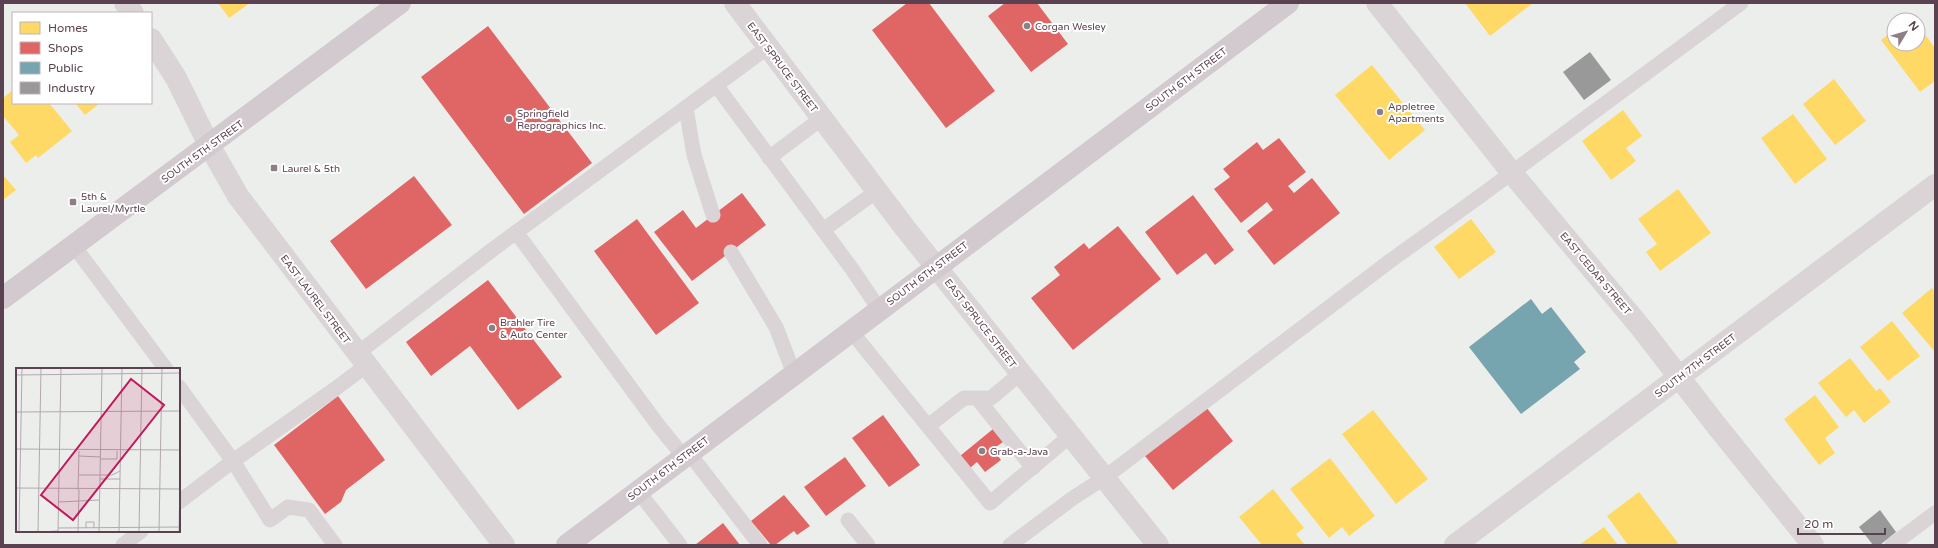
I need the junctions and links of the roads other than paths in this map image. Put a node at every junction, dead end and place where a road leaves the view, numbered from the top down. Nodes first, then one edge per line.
1 (126, 3) edge
2 (400, 3) edge
3 (735, 3) edge
4 (1288, 3) edge
5 (1377, 3) edge
6 (1741, 3) edge
7 (132, 12) edge
8 (152, 41) edge
9 (768, 47) junction
10 (716, 85) junction
11 (686, 108) junction
12 (822, 118) junction
13 (210, 144) junction
14 (769, 158) junction
15 (1512, 173) junction
16 (1935, 185) edge
17 (877, 191) junction
18 (713, 215) dead end
19 (823, 230) junction
20 (516, 232) junction
21 (74, 246) junction
22 (731, 252) dead end
23 (936, 267) junction
24 (3, 298) edge
25 (879, 309) junction
26 (851, 331) junction
27 (362, 359) junction
28 (165, 368) edge
29 (794, 374) junction
30 (1021, 374) junction
31 (1679, 377) junction
32 (180, 389) edge
33 (977, 398) junction
34 (928, 426) junction
35 (1070, 436) junction
36 (686, 455) junction
37 (233, 461) junction
38 (1033, 468) junction
39 (1104, 478) junction
40 (638, 491) junction
41 (180, 501) edge
42 (1935, 513) edge
43 (848, 520) dead end
44 (140, 532) edge
45 (123, 545) edge
46 (335, 545) edge
47 (504, 545) edge
48 (567, 545) edge
49 (680, 545) edge
50 (760, 545) edge
51 (868, 545) edge
52 (1010, 545) edge
53 (1158, 545) edge
54 (1455, 545) edge
55 (1813, 545) edge
56 (1892, 545) edge

1 - 7 street
2 - 13 main road, SOUTH 5TH STREET
3 - 9 street, EAST SPRUCE STREET
4 - 23 main road, SOUTH 6TH STREET
5 - 15 street, EAST CEDAR STREET
6 - 15 lane
8 - 13 street, EAST LAUREL STREET
9 - 10 lane
9 - 12 street, EAST SPRUCE STREET
10 - 11 lane
10 - 14 lane
11 - 18 lane
11 - 20 lane
12 - 14 lane
12 - 17 street, EAST SPRUCE STREET
13 - 21 main road, SOUTH 5TH STREET
13 - 27 street, EAST LAUREL STREET
14 - 19 lane
15 - 31 street, EAST CEDAR STREET
15 - 39 lane
16 - 31 street, SOUTH 7TH STREET
17 - 19 lane
17 - 23 street, EAST SPRUCE STREET
19 - 25 lane
20 - 27 lane
20 - 36 lane
21 - 24 main road, SOUTH 5TH STREET
21 - 28 lane
22 - 29 lane
23 - 25 main road, SOUTH 6TH STREET
23 - 30 street, EAST SPRUCE STREET
25 - 26 main road, SOUTH 6TH STREET
26 - 29 main road, SOUTH 6TH STREET
26 - 34 lane
27 - 37 lane
27 - 47 street, EAST LAUREL STREET
29 - 36 main road, SOUTH 6TH STREET
30 - 33 lane
30 - 35 street, EAST SPRUCE STREET
31 - 54 street, SOUTH 7TH STREET
31 - 55 street, EAST CEDAR STREET
32 - 37 lane
33 - 34 lane
33 - 38 lane
34 - 38 lane
35 - 38 lane
35 - 39 street, EAST SPRUCE STREET
36 - 40 main road, SOUTH 6TH STREET
36 - 50 lane
37 - 41 lane
37 - 46 lane
39 - 52 lane
39 - 53 street, EAST SPRUCE STREET
40 - 48 main road, SOUTH 6TH STREET
40 - 49 lane
42 - 56 lane
43 - 51 lane
44 - 45 lane

